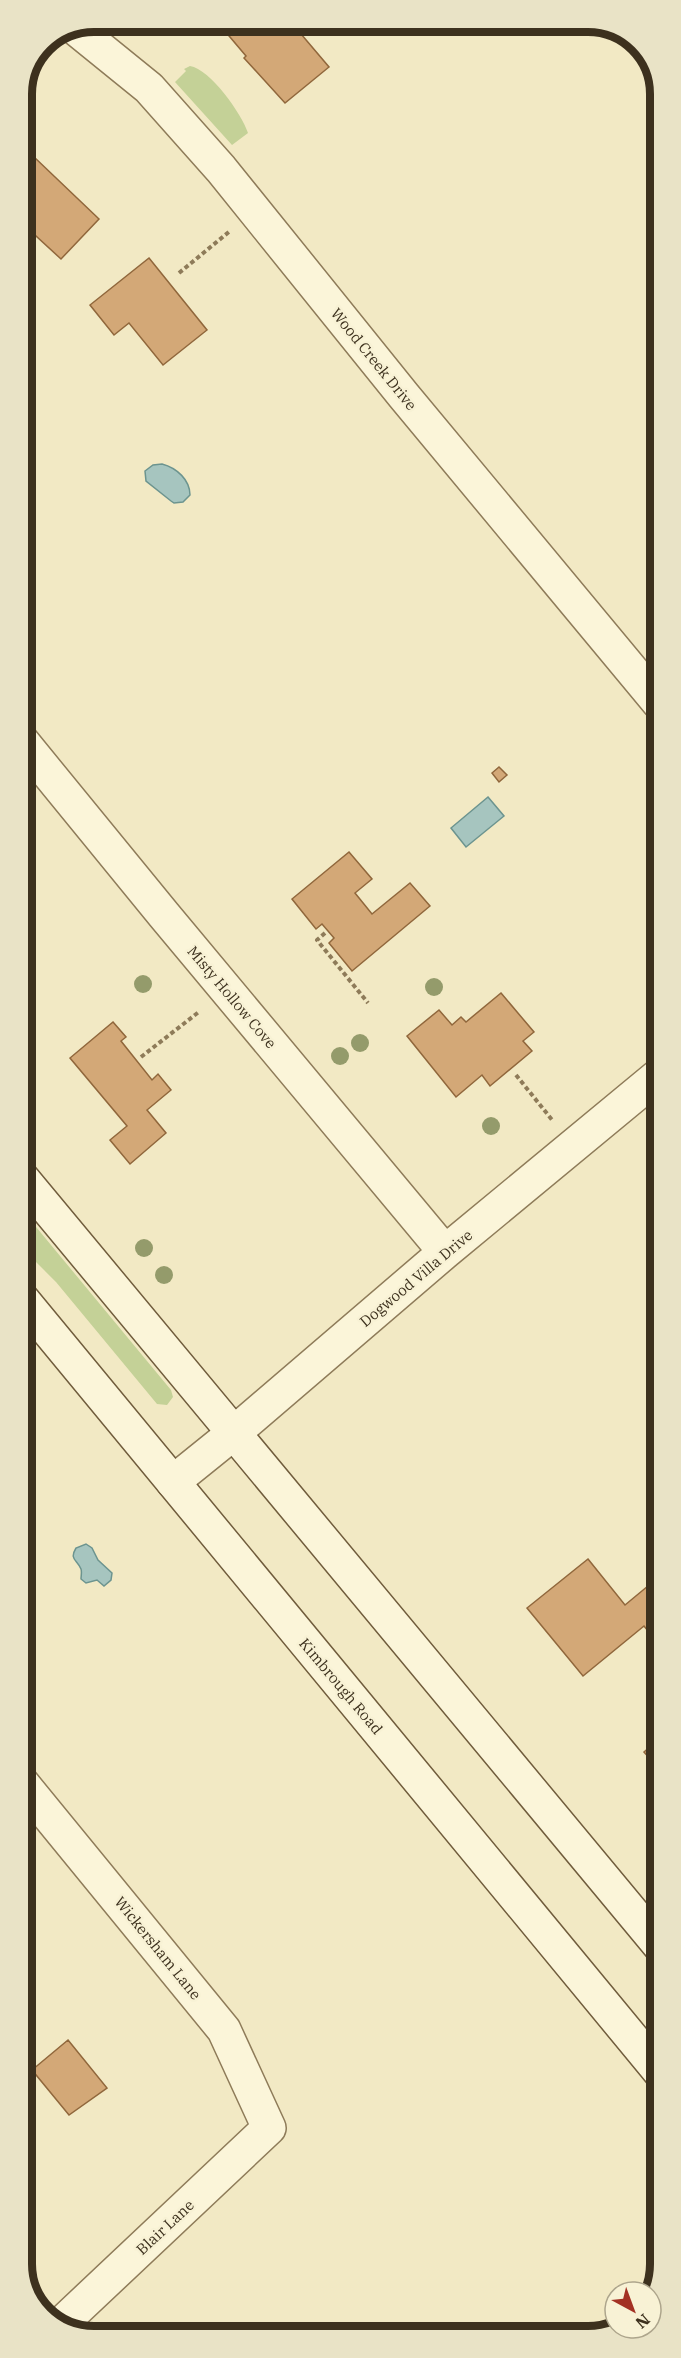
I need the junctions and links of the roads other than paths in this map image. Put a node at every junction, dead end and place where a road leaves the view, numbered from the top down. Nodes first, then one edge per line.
1 (81, 33) edge
2 (650, 692) edge
3 (32, 753) edge
4 (650, 1082) edge
5 (32, 1190) edge
6 (445, 1252) junction
7 (32, 1311) edge
8 (235, 1432) junction
9 (173, 1482) junction
10 (32, 1796) edge
11 (650, 1934) edge
12 (650, 2060) edge
13 (269, 2128) joint
14 (66, 2320) edge

1 - 2 street, Wood Creek Drive
3 - 6 street, Misty Hollow Cove
4 - 6 street, Dogwood Villa Drive
5 - 8 street
6 - 8 street, Dogwood Villa Drive
7 - 9 street, Kimbrough Road
8 - 9 street, Dogwood Villa Drive
8 - 11 street
9 - 12 street, Kimbrough Road
10 - 13 street, Wickersham Lane
13 - 14 street, Blair Lane

